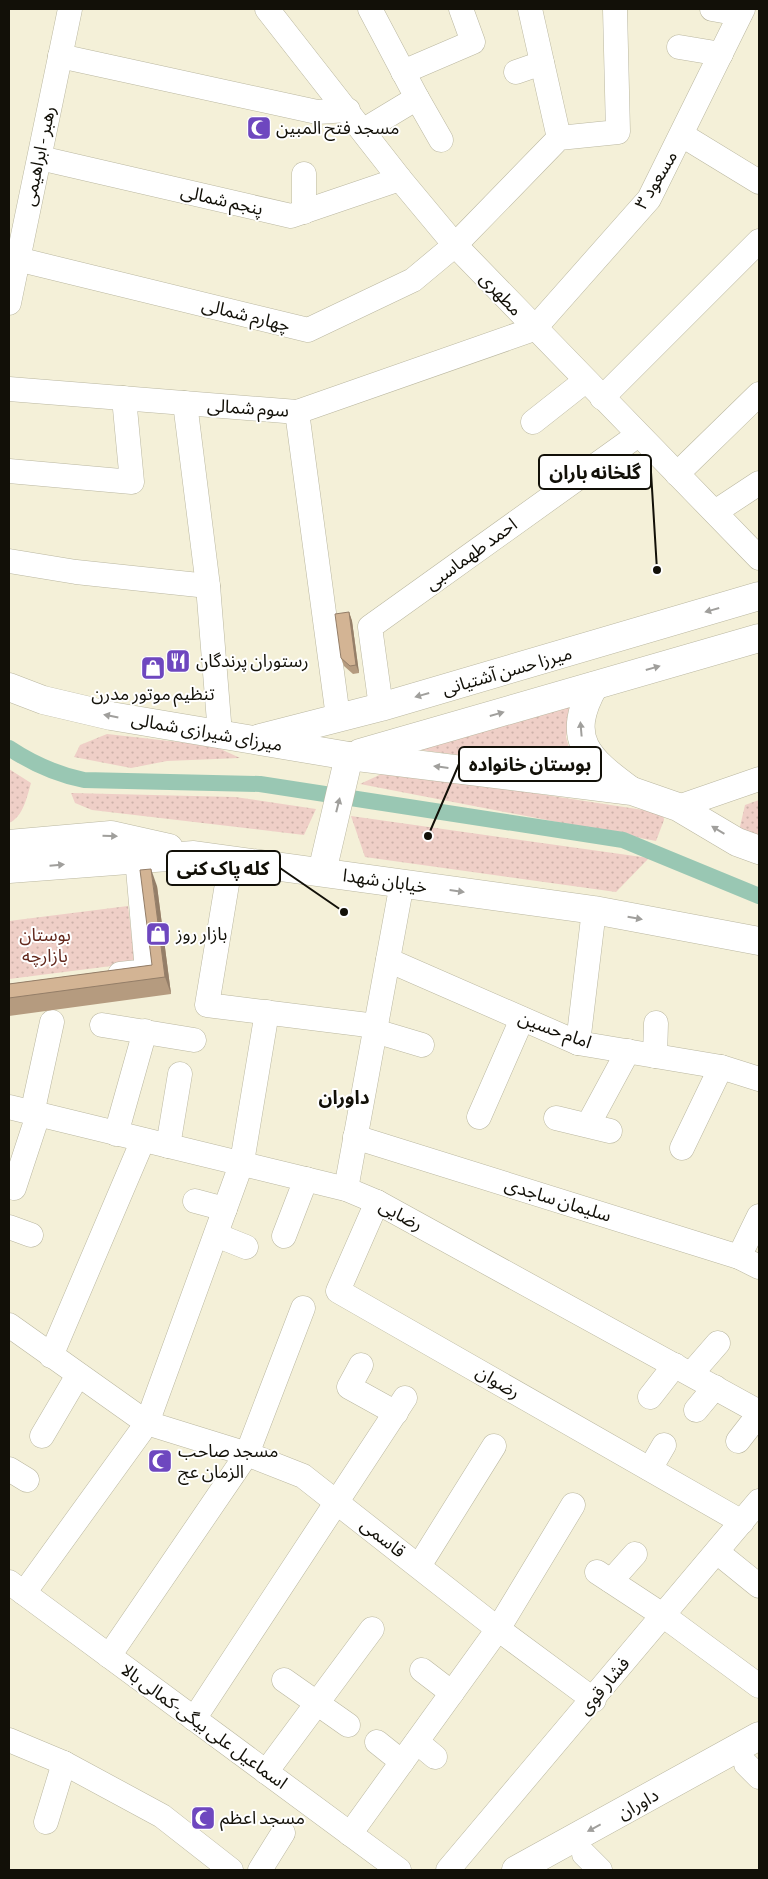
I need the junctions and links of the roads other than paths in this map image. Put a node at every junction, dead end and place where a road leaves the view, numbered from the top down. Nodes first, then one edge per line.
1 (70, 9) edge
2 (267, 9) edge
3 (370, 9) edge
4 (461, 9) edge
5 (530, 9) edge
6 (614, 9) edge
7 (712, 9) edge
8 (742, 11) edge
9 (680, 47) dead end
10 (721, 54) junction
11 (60, 56) junction
12 (542, 63) junction
13 (403, 72) junction
14 (516, 72) dead end
15 (417, 98) junction
16 (348, 110) junction
17 (364, 130) junction
18 (682, 135) junction
19 (559, 138) junction
20 (441, 140) dead end
21 (40, 158) junction
22 (304, 174) dead end
23 (400, 179) junction
24 (759, 182) edge
25 (19, 201) edge
26 (304, 212) junction
27 (759, 241) edge
28 (455, 245) junction
29 (13, 258) edge
30 (9, 303) edge
31 (534, 329) junction
32 (585, 381) junction
33 (9, 389) edge
34 (759, 394) edge
35 (124, 398) junction
36 (602, 398) junction
37 (185, 403) junction
38 (297, 412) junction
39 (533, 422) dead end
40 (638, 435) junction
41 (9, 471) edge
42 (677, 474) junction
43 (759, 483) edge
44 (715, 512) junction
45 (759, 558) edge
46 (9, 561) edge
47 (208, 586) junction
48 (759, 596) edge
49 (759, 638) edge
50 (594, 686) junction
51 (9, 687) edge
52 (452, 687) junction
53 (381, 707) junction
54 (338, 717) junction
55 (460, 725) junction
56 (220, 734) junction
57 (252, 740) junction
58 (347, 766) junction
59 (759, 779) edge
60 (632, 791) junction
61 (678, 807) junction
62 (9, 844) edge
63 (136, 849) junction
64 (759, 850) edge
65 (231, 860) junction
66 (9, 869) edge
67 (322, 872) junction
68 (402, 883) junction
69 (594, 910) junction
70 (759, 941) edge
71 (388, 960) junction
72 (97, 977) edge
73 (267, 1012) junction
74 (522, 1018) junction
75 (52, 1022) dead end
76 (656, 1023) dead end
77 (102, 1025) dead end
78 (375, 1028) junction
79 (144, 1031) junction
80 (194, 1040) dead end
81 (578, 1043) junction
82 (422, 1045) dead end
83 (628, 1051) junction
84 (655, 1056) junction
85 (721, 1067) junction
86 (180, 1074) dead end
87 (759, 1080) edge
88 (9, 1107) edge
89 (35, 1114) junction
90 (479, 1117) dead end
91 (556, 1118) dead end
92 (116, 1134) junction
93 (356, 1137) junction
94 (143, 1140) junction
95 (168, 1146) junction
96 (682, 1148) dead end
97 (242, 1162) junction
98 (306, 1179) junction
99 (14, 1188) dead end
100 (346, 1189) junction
101 (195, 1201) dead end
102 (377, 1202) junction
103 (225, 1209) junction
104 (759, 1216) edge
105 (9, 1227) edge
106 (31, 1235) dead end
107 (216, 1235) junction
108 (284, 1236) dead end
109 (246, 1247) dead end
110 (749, 1262) edge
111 (303, 1308) dead end
112 (9, 1325) edge
113 (718, 1343) dead end
114 (51, 1356) junction
115 (361, 1365) dead end
116 (683, 1370) junction
117 (78, 1374) junction
118 (715, 1387) junction
119 (650, 1397) dead end
120 (696, 1410) dead end
121 (759, 1411) edge
122 (147, 1423) junction
123 (42, 1436) dead end
124 (738, 1441) dead end
125 (664, 1445) dead end
126 (494, 1446) dead end
127 (247, 1454) junction
128 (650, 1470) junction
129 (759, 1501) edge
130 (338, 1503) junction
131 (573, 1504) dead end
132 (742, 1522) junction
133 (717, 1552) junction
134 (636, 1554) dead end
135 (419, 1566) junction
136 (759, 1586) edge
137 (16, 1588) edge
138 (664, 1616) junction
139 (372, 1629) dead end
140 (498, 1629) junction
141 (109, 1656) junction
142 (422, 1670) dead end
143 (284, 1680) dead end
144 (759, 1686) edge
145 (452, 1693) junction
146 (594, 1700) junction
147 (317, 1703) junction
148 (194, 1719) junction
149 (348, 1725) dead end
150 (759, 1736) edge
151 (9, 1740) edge
152 (377, 1742) dead end
153 (417, 1742) junction
154 (435, 1758) dead end
155 (402, 1762) junction
156 (64, 1763) junction
157 (755, 1766) edge
158 (266, 1772) junction
159 (657, 1804) junction
160 (46, 1822) dead end
161 (283, 1833) dead end
162 (350, 1834) junction
163 (592, 1862) edge
164 (231, 1870) edge
165 (260, 1870) edge
166 (399, 1870) edge
167 (448, 1870) edge
168 (516, 1870) edge
169 (554, 1870) edge

1 - 11 street, رهبر - ابراهیمی
2 - 16 street, مطهری
3 - 13 street
4 - 13 street
5 - 12 street
6 - 19 street
7 - 8 street
8 - 10 street, مسعود ۳
9 - 10 street
10 - 18 street, مسعود ۳
11 - 16 street
11 - 21 street, رهبر - ابراهیمی
12 - 14 street
12 - 19 street
13 - 15 street
15 - 17 street
15 - 20 street
16 - 17 street, مطهری
17 - 23 street, مطهری
18 - 24 street
18 - 31 street, مسعود ۳
19 - 28 street, چهارم شمالی
21 - 25 street, رهبر - ابراهیمی
21 - 26 street, پنجم شمالی
22 - 26 street
23 - 26 street, پنجم شمالی
23 - 28 street, مطهری
25 - 29 street, رهبر - ابراهیمی
27 - 36 street
28 - 29 street, چهارم شمالی
28 - 31 street, مطهری
29 - 30 street, رهبر - ابراهیمی
31 - 32 street, مطهری
31 - 38 street, سوم شمالی
32 - 36 street, مطهری
32 - 39 street
33 - 35 street, سوم شمالی
34 - 42 street
35 - 37 street, سوم شمالی
35 - 41 street
36 - 40 street, مطهری
37 - 38 street, سوم شمالی
37 - 47 street
38 - 54 street
40 - 42 street, مطهری
40 - 53 street, احمد طهماسبی
42 - 44 street, مطهری
43 - 44 street
44 - 45 street, مطهری
46 - 47 street
47 - 56 street
48 -> 52 main road, میرزا حسن آشتیانی
50 -> 49 main road
55 -> 50 main road
60 -> 50 main road
56 -> 51 main road, میرزای شیرازی شمالی
52 -> 53 main road, میرزا حسن آشتیانی
52 - 55 main road
53 - 54 main road, میرزا حسن آشتیانی
54 - 57 main road, میرزا حسن آشتیانی
55 - 58 main road
56 - 57 main road, میرزای شیرازی شمالی
57 - 58 main road, میرزای شیرازی شمالی
60 -> 58 main road
67 -> 58 main road
59 - 61 street
60 - 61 main road
64 -> 61 main road
62 -> 63 main road
63 - 65 main road, خیابان شهدا
66 -> 63 main road
63 - 72 street
65 - 67 main road, خیابان شهدا
65 - 73 street
67 - 68 main road, خیابان شهدا
68 -> 69 main road, خیابان شهدا
68 - 71 street
69 -> 70 main road, خیابان شهدا
69 - 81 street
71 - 74 street, امام حسین
71 - 78 street
73 - 78 street
73 - 97 street
74 - 81 street, امام حسین
74 - 90 street
75 - 89 street
76 - 84 street
77 - 79 street
78 - 82 street
78 - 93 street
79 - 80 street
79 - 92 street
81 - 83 street, امام حسین
83 - 84 street, امام حسین
83 - 91 street
84 - 85 street, امام حسین
85 - 87 street, امام حسین
85 - 96 street
86 - 95 street
88 - 89 street, رضایی
89 - 92 street, رضایی
89 - 99 street
92 - 94 street, رضایی
93 - 100 street
93 - 110 street, سلیمان ساجدی
94 - 95 street, رضایی
94 - 114 street
95 - 97 street, رضایی
97 - 98 street, رضایی
97 - 103 street
98 - 100 street, رضایی
98 - 108 street
100 - 102 street, رضایی
101 - 103 street
102 - 116 street, رضایی
102 - 128 street, رضوان
103 - 107 street
104 - 110 street
105 - 106 street
107 - 109 street
107 - 122 street
111 - 127 street
112 - 114 street, قاسمی
113 - 116 street
114 - 117 street, قاسمی
115 - 130 street
116 - 118 street, رضایی
116 - 119 street
117 - 122 street, قاسمی
117 - 123 street
118 - 120 street
118 - 121 street, رضایی
121 - 124 street
122 - 127 street, قاسمی
122 - 137 street
125 - 128 street
126 - 135 street
127 - 130 street, قاسمی
127 - 141 street
128 - 132 street, رضوان
129 - 132 street, فشار قوی
130 - 135 street, قاسمی
130 - 148 street
131 - 140 street
132 - 133 street, فشار قوی
133 - 136 street
133 - 138 street, فشار قوی
134 - 138 street
135 - 140 street, قاسمی
137 - 141 street, اسماعیل علی بیگی-کمالی بالا
138 - 144 street
138 - 146 street, فشار قوی
139 - 147 street
140 - 145 street
140 - 146 street, قاسمی
141 - 148 street, اسماعیل علی بیگی-کمالی بالا
142 - 145 street
143 - 147 street
145 - 153 street
146 - 167 street, فشار قوی
147 - 149 street
147 - 158 street
148 - 158 street, اسماعیل علی بیگی-کمالی بالا
150 - 159 main road, داوران
151 - 156 street
152 - 155 street
153 - 154 street
153 - 155 street
155 - 162 street
156 - 160 street
156 - 164 street
157 - 159 main road, داوران
158 - 162 street, اسماعیل علی بیگی-کمالی بالا
159 - 163 main road, داوران
159 -> 168 main road, داوران
161 - 165 street
162 - 166 street, اسماعیل علی بیگی-کمالی بالا
163 - 169 main road, داوران

